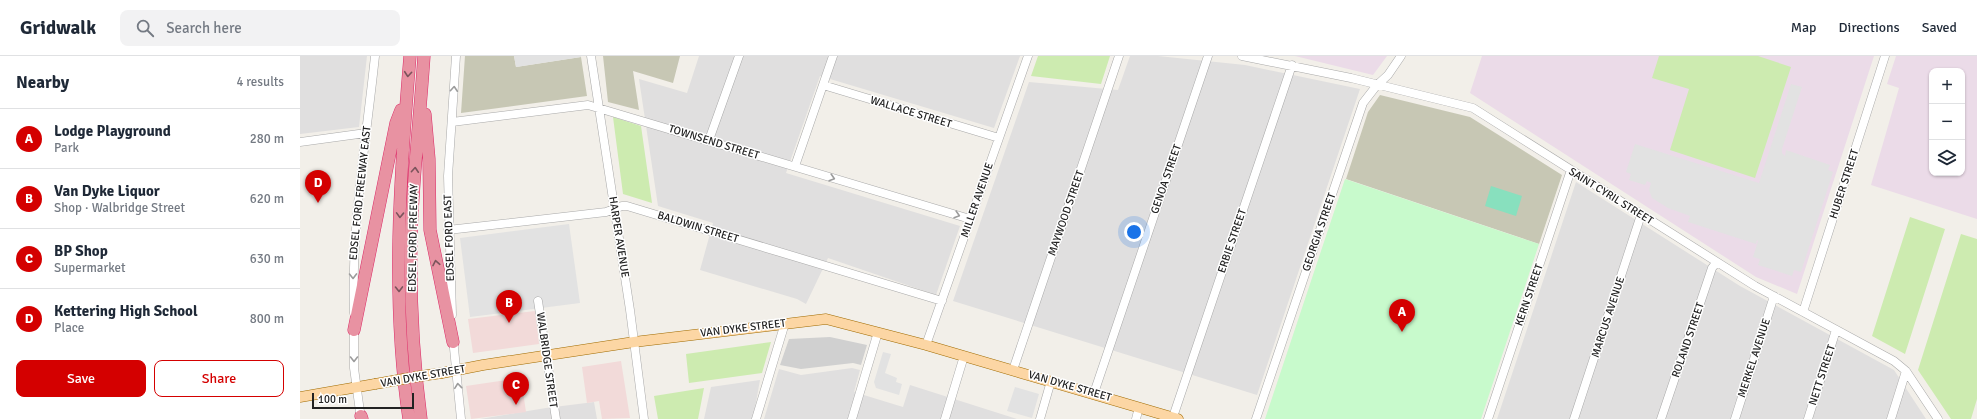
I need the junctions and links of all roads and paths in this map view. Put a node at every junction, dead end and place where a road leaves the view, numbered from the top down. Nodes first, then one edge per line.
1 (375, 56) edge
2 (410, 56) edge
3 (424, 56) edge
4 (456, 56) edge
5 (591, 56) edge
6 (738, 56) edge
7 (834, 56) edge
8 (1028, 56) edge
9 (1119, 56) edge
10 (1208, 56) edge
11 (1242, 56) edge
12 (1401, 56) edge
13 (1885, 56) edge
14 (1292, 65) junction
15 (1377, 84) junction
16 (823, 85) junction
17 (422, 88) junction
18 (407, 92) junction
19 (599, 107) junction
20 (452, 122) junction
21 (366, 133) junction
22 (999, 138) junction
23 (709, 140) junction
24 (300, 142) edge
25 (795, 166) junction
26 (1571, 170) junction
27 (614, 209) junction
28 (1642, 215) junction
29 (970, 220) junction
30 (448, 230) junction
31 (1717, 262) junction
32 (1774, 296) junction
33 (538, 301) dead end
34 (942, 301) junction
35 (1803, 312) junction
36 (785, 323) junction
37 (354, 330) junction
38 (1836, 330) junction
39 (878, 332) junction
40 (453, 342) junction
41 (634, 342) junction
42 (926, 345) junction
43 (546, 355) junction
44 (964, 356) junction
45 (456, 370) junction
46 (1014, 370) junction
47 (1906, 371) junction
48 (1051, 381) junction
49 (356, 388) junction
50 (1094, 393) junction
51 (300, 398) edge
52 (1139, 407) junction
53 (361, 418) edge
54 (1176, 418) edge
55 (408, 419) edge
56 (421, 419) edge
57 (461, 419) edge
58 (556, 419) edge
59 (644, 419) edge
60 (756, 419) edge
61 (852, 419) edge
62 (945, 419) edge
63 (1040, 419) edge
64 (1136, 419) edge
65 (1256, 419) edge
66 (1488, 419) edge
67 (1574, 419) edge
68 (1661, 419) edge
69 (1735, 419) edge
70 (1808, 419) edge
71 (1891, 419) edge
72 (1938, 419) edge

1 - 21 street, EDSEL FORD FREEWAY EAST
2 -> 18 highway, EDSEL FORD FREEWAY
3 - 17 highway, EDSEL FORD FREEWAY
20 -> 4 street, EDSEL FORD EAST
5 - 19 street, HARPER AVENUE
6 - 23 street
7 - 16 street
8 - 22 street, MILLER AVENUE
9 - 46 street, MAYWOOD STREET
10 - 50 street, GENOA STREET
11 - 14 street, SAINT CYRIL STREET
12 - 15 street, GEORGIA STREET
13 - 35 street, HUBER STREET
14 - 15 street, SAINT CYRIL STREET
14 - 54 street, ERBIE STREET
15 - 26 street, SAINT CYRIL STREET
15 - 65 street, GEORGIA STREET
16 - 22 street, WALLACE STREET
16 - 25 street
40 -> 17 highway
56 -> 17 highway, EDSEL FORD FREEWAY
18 - 37 highway
18 -> 55 highway, EDSEL FORD FREEWAY
19 - 20 street, TOWNSEND STREET
19 - 23 street, TOWNSEND STREET
19 - 27 street, HARPER AVENUE
20 - 30 street, EDSEL FORD EAST
21 - 24 street
21 -> 37 street, EDSEL FORD FREEWAY EAST
22 - 29 street, MILLER AVENUE
23 - 25 street, TOWNSEND STREET
25 -> 29 street, TOWNSEND STREET
26 - 28 street, SAINT CYRIL STREET
26 - 66 street, KERN STREET
27 - 30 street, BALDWIN STREET
27 - 34 street, BALDWIN STREET
27 - 41 street, HARPER AVENUE
28 - 31 street, SAINT CYRIL STREET
28 - 67 street, MARCUS AVENUE
29 - 34 street, MILLER AVENUE
30 - 40 street, EDSEL FORD EAST
31 - 32 street, SAINT CYRIL STREET
31 - 68 street, ROLAND STREET
32 - 35 street, SAINT CYRIL STREET
32 - 69 street, MERKEL AVENUE
33 - 43 street, WALBRIDGE STREET
34 - 42 street, MILLER AVENUE
35 - 38 street, SAINT CYRIL STREET
36 - 39 main road, VAN DYKE STREET
36 - 41 main road, VAN DYKE STREET
36 - 60 street
37 -> 49 street, EDSEL FORD FREEWAY EAST
38 - 47 street, SAINT CYRIL STREET
38 - 70 street, NETT STREET
39 - 42 main road, VAN DYKE STREET
39 - 61 street
40 - 45 street, EDSEL FORD EAST
41 - 43 main road, VAN DYKE STREET
41 - 59 street, HARPER AVENUE
42 - 44 main road, VAN DYKE STREET
43 - 45 main road, VAN DYKE STREET
43 - 58 street, WALBRIDGE STREET
44 - 46 main road, VAN DYKE STREET
44 - 62 street
45 - 49 main road, VAN DYKE STREET, bridge
57 -> 45 street, EDSEL FORD EAST
46 - 48 main road, VAN DYKE STREET
47 - 71 street
47 - 72 street, SAINT CYRIL STREET
48 - 50 main road, VAN DYKE STREET
48 - 63 street
49 - 51 main road, VAN DYKE STREET
49 - 53 street, EDSEL FORD FREEWAY EAST
50 - 52 main road, VAN DYKE STREET
52 - 54 main road, VAN DYKE STREET
52 - 64 street

